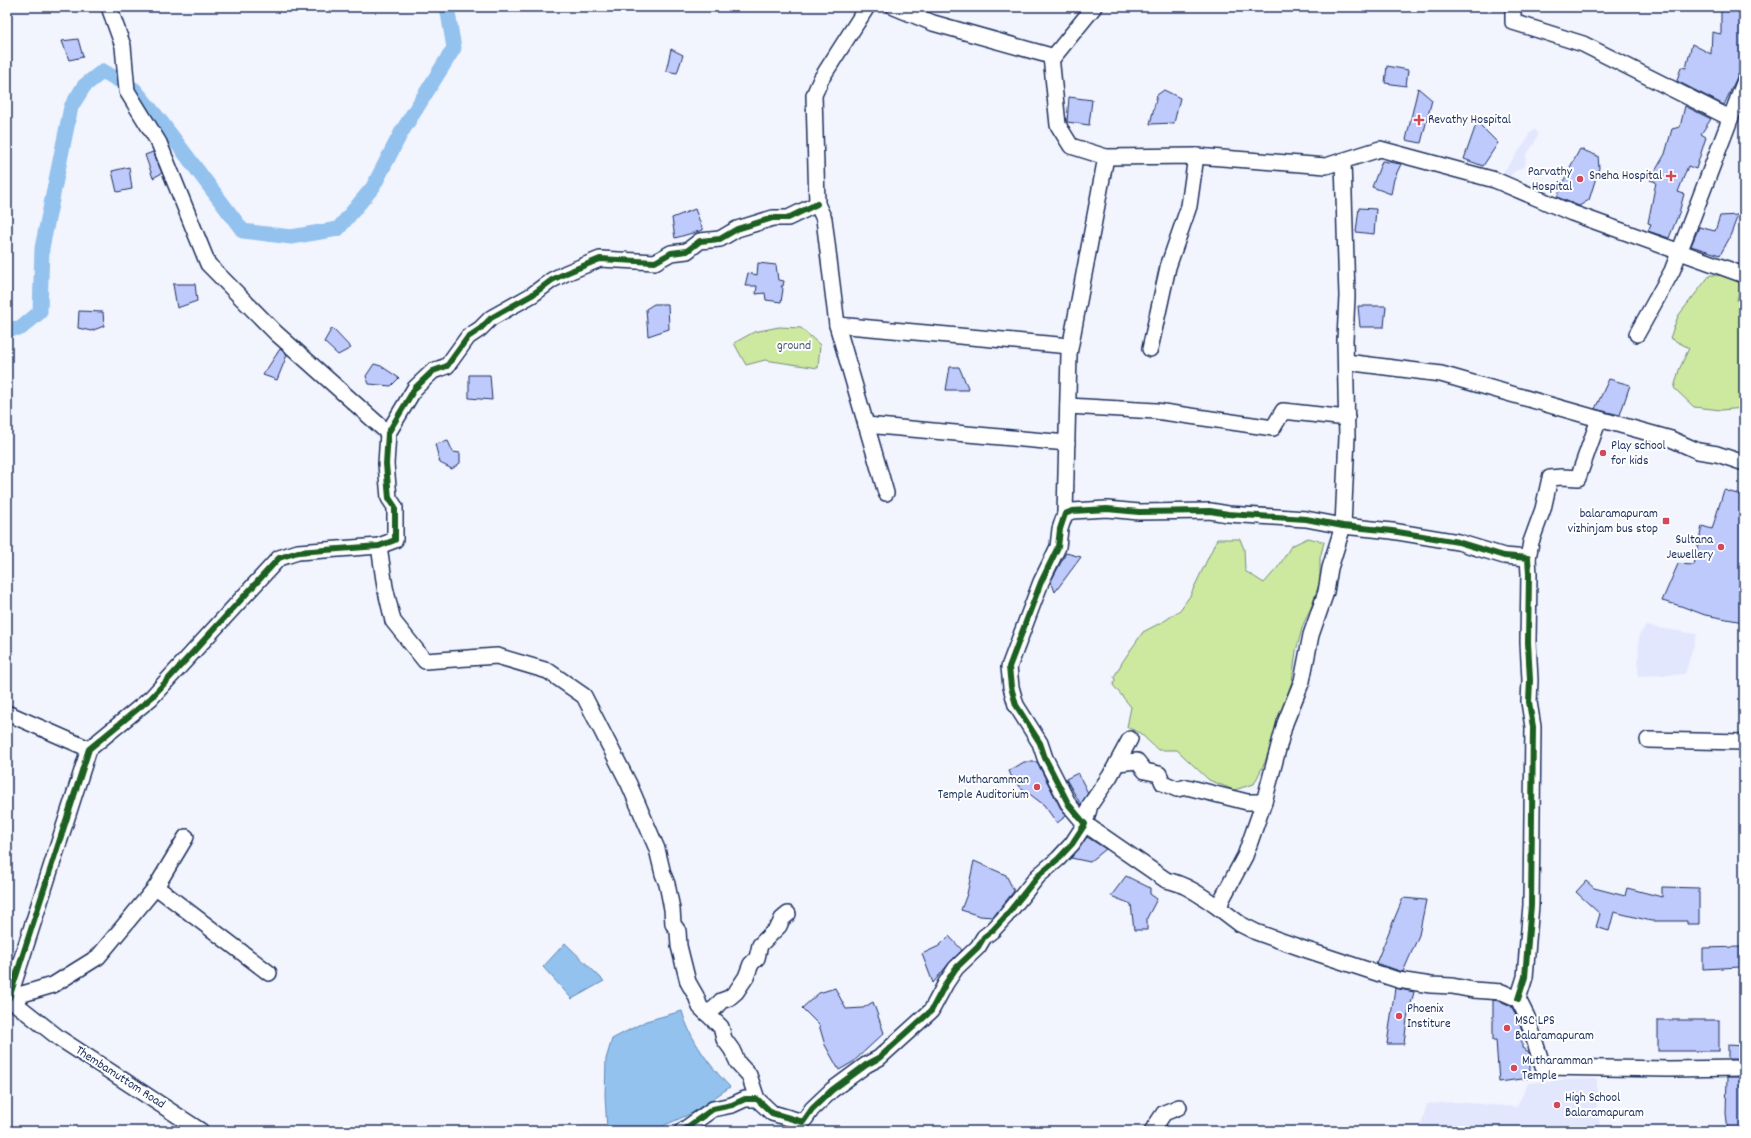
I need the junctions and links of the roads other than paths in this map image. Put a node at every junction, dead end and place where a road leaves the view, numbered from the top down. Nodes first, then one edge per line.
1 (109, 7) edge
2 (867, 7) edge
3 (894, 7) edge
4 (1094, 7) edge
5 (1513, 7) edge
6 (1051, 60) junction
7 (1744, 83) edge
8 (1730, 118) junction
9 (1196, 156) junction
10 (1106, 157) junction
11 (1343, 161) junction
12 (817, 204) junction
13 (1679, 252) junction
14 (1744, 274) edge
15 (837, 325) junction
16 (1637, 334) dead end
17 (1070, 346) junction
18 (1150, 349) dead end
19 (1346, 362) junction
20 (1068, 406) junction
21 (1347, 418) junction
22 (1599, 419) junction
23 (866, 425) junction
24 (388, 433) junction
25 (1067, 444) junction
26 (1744, 463) edge
27 (886, 493) dead end
28 (1065, 514) junction
29 (1344, 526) junction
30 (379, 546) junction
31 (1528, 558) junction
32 (7, 713) edge
33 (1130, 739) dead end
34 (1648, 740) dead end
35 (1744, 742) edge
36 (89, 749) junction
37 (1117, 763) junction
38 (1264, 802) junction
39 (1084, 824) junction
40 (186, 837) dead end
41 (156, 887) junction
42 (1219, 908) junction
43 (788, 914) dead end
44 (270, 973) dead end
45 (8, 997) edge
46 (1518, 999) junction
47 (706, 1013) junction
48 (1744, 1068) edge
49 (757, 1099) junction
50 (1179, 1107) dead end
51 (201, 1131) edge
52 (682, 1131) edge
53 (1152, 1131) edge

1 - 24 street
2 - 12 street
3 - 6 street
4 - 6 street
5 - 8 street
6 - 10 street
7 - 8 street
8 - 13 street
9 - 10 street
9 - 11 street
9 - 18 street
10 - 17 street
11 - 13 street
11 - 19 street
12 - 15 street
12 - 24 street
13 - 14 street
13 - 16 street
15 - 17 street
15 - 23 street
17 - 20 street
19 - 21 street
19 - 22 street
20 - 21 street
20 - 25 street
21 - 29 street
22 - 26 street
22 - 31 street
23 - 25 street
23 - 27 street
24 - 30 street
25 - 28 street
28 - 29 street
28 - 39 street
29 - 31 street
29 - 38 street
30 - 36 street
30 - 47 street
31 - 46 street
32 - 36 street
33 - 37 street
34 - 35 street
36 - 45 street
37 - 38 street
37 - 39 street
38 - 42 street
39 - 42 street
39 - 49 street
40 - 41 street
41 - 44 street
41 - 45 street
42 - 46 street
43 - 47 street
45 - 51 street, Thembamuttom Road
46 - 48 street
47 - 49 street
49 - 52 street
50 - 53 street

